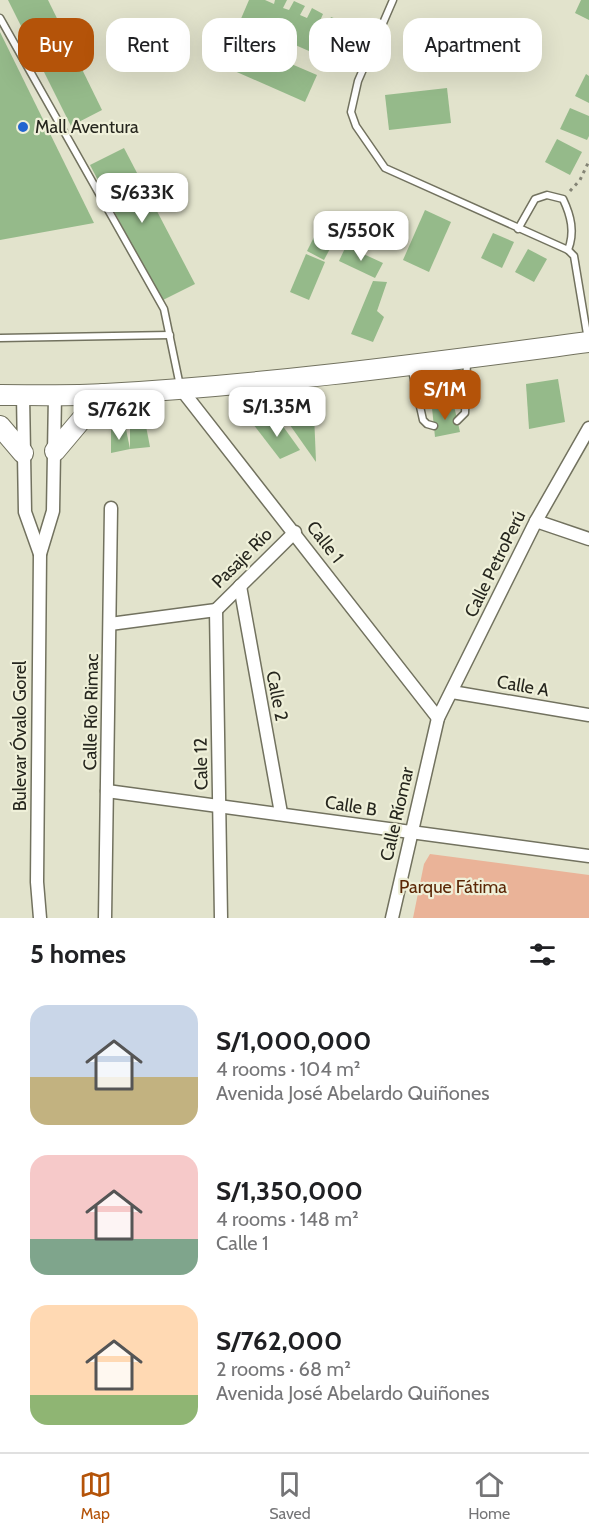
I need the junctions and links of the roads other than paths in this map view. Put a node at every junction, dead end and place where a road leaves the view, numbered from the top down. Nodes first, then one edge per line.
1 (393, 0) edge
2 (0, 18) edge
3 (518, 229) junction
4 (568, 250) junction
5 (170, 335) junction
6 (0, 338) edge
7 (589, 342) edge
8 (468, 358) junction
9 (411, 366) junction
10 (181, 389) junction
11 (103, 394) junction
12 (0, 395) edge
13 (23, 395) junction
14 (55, 395) junction
15 (458, 421) dead end
16 (0, 426) edge
17 (434, 426) dead end
18 (589, 428) edge
19 (55, 451) junction
20 (23, 453) junction
21 (111, 508) dead end
22 (536, 521) junction
23 (294, 532) junction
24 (589, 539) edge
25 (40, 554) junction
26 (240, 586) junction
27 (216, 610) junction
28 (110, 624) junction
29 (452, 692) junction
30 (589, 715) edge
31 (438, 718) junction
32 (107, 791) junction
33 (220, 806) junction
34 (281, 813) junction
35 (411, 833) junction
36 (589, 856) edge
37 (40, 918) edge
38 (105, 918) edge
39 (221, 918) edge
40 (392, 918) edge

1 - 3 lane
2 - 5 lane
3 - 4 lane
3 - 4 lane
4 - 7 lane
5 - 6 lane
5 - 10 lane
7 - 8 main road
8 - 9 main road
8 - 15 lane
9 - 10 main road
9 - 17 lane
10 - 11 main road
10 - 23 street, Calle 1
11 - 14 main road
11 - 19 main road
12 - 13 main road
13 - 14 main road
13 - 20 street, Bulevar Óvalo Gorel
14 - 19 street, Bulevar Óvalo Gorel
16 - 20 main road
18 - 22 street, Calle PetroPerú
19 - 25 street, Bulevar Óvalo Gorel
20 - 25 street, Bulevar Óvalo Gorel
21 - 28 street, Calle Río Rimac
22 - 24 street
22 - 29 street, Calle PetroPerú
23 - 26 street, Pasaje Río
23 - 31 street, Calle 1
25 - 37 street, Bulevar Óvalo Gorel
26 - 27 street, Pasaje Río
26 - 34 street, Calle 2
27 - 28 street
27 - 33 street, Cale 12
28 - 32 street, Calle Río Rimac
29 - 30 street, Calle A
29 - 31 street, Calle PetroPerú
31 - 35 street, Calle Ríomar
32 - 33 street, Calle B
32 - 38 street, Calle Río Rimac
33 - 34 street, Calle B
33 - 39 street, Cale 12
34 - 35 street, Calle B
35 - 36 street, Calle B
35 - 40 street, Calle Ríomar

